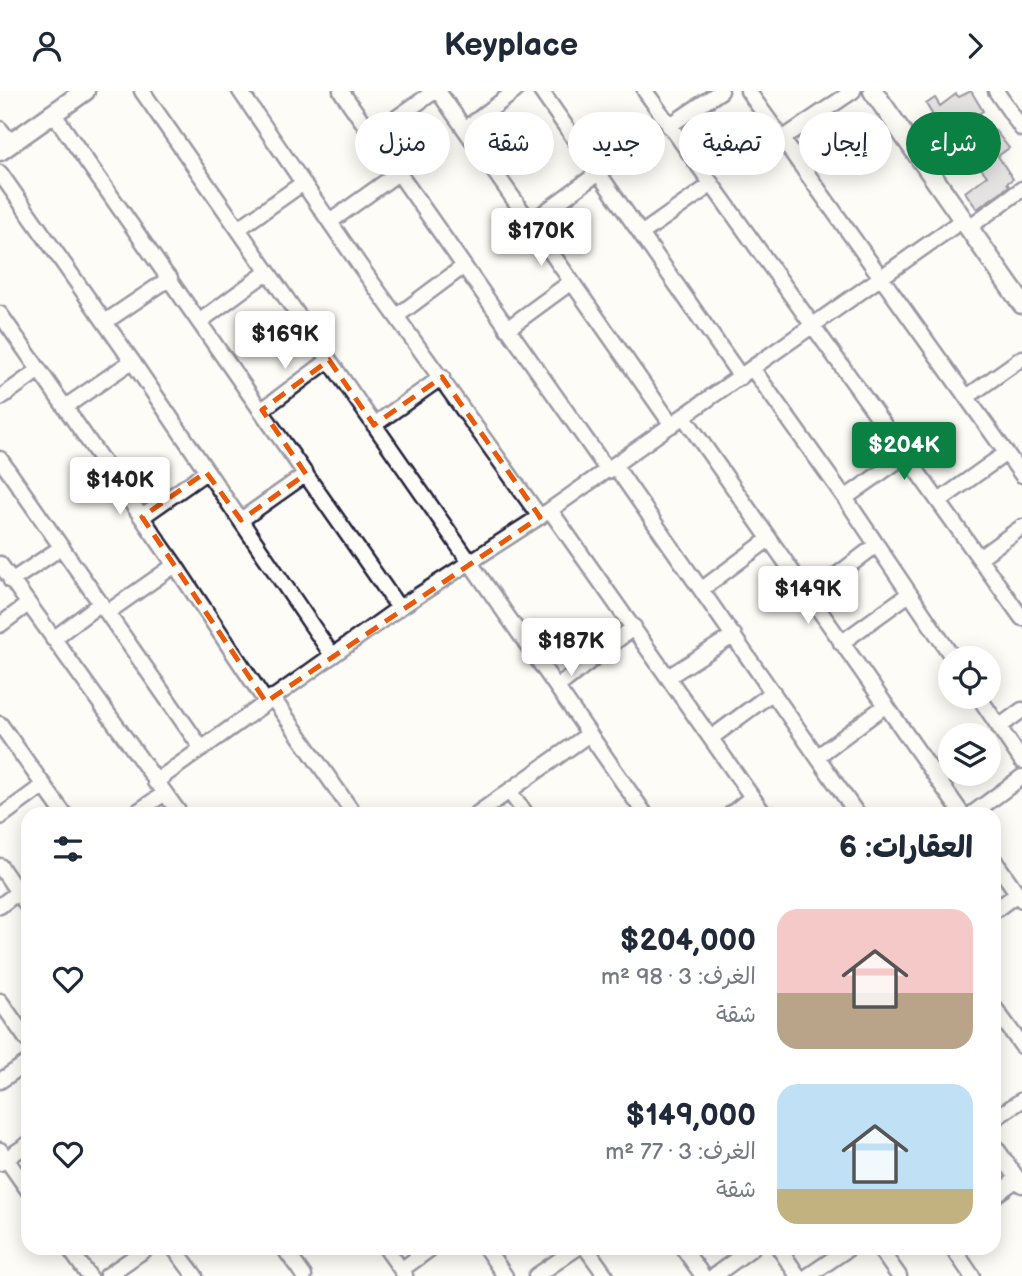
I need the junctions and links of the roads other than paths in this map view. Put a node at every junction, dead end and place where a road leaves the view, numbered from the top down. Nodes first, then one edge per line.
1 (142, 91) edge
2 (240, 91) edge
3 (341, 91) edge
4 (437, 91) edge
5 (515, 91) edge
6 (541, 91) edge
7 (645, 91) edge
8 (721, 91) edge
9 (748, 91) edge
10 (853, 91) edge
11 (873, 91) edge
12 (996, 91) edge
13 (79, 93) edge
14 (356, 112) edge
15 (406, 112) edge
16 (487, 112) edge
17 (763, 112) edge
18 (53, 113) junction
19 (669, 126) junction
20 (464, 129) edge
21 (1022, 129) edge
22 (568, 130) edge
23 (785, 137) edge
24 (4, 141) edge
25 (785, 143) edge
26 (0, 173) edge
27 (395, 175) edge
28 (399, 175) edge
29 (496, 175) edge
30 (595, 175) edge
31 (599, 175) edge
32 (303, 183) junction
33 (712, 184) junction
34 (1022, 189) edge
35 (331, 221) junction
36 (530, 223) junction
37 (966, 223) junction
38 (238, 229) junction
39 (641, 234) junction
40 (464, 266) junction
41 (267, 271) junction
42 (881, 277) junction
43 (170, 278) junction
44 (571, 282) junction
45 (1022, 304) edge
46 (0, 314) edge
47 (397, 316) junction
48 (105, 322) junction
49 (200, 322) junction
50 (812, 326) junction
51 (507, 329) junction
52 (1022, 358) edge
53 (329, 360) junction
54 (132, 361) junction
55 (39, 370) junction
56 (746, 372) junction
57 (442, 377) junction
58 (967, 397) junction
59 (0, 398) edge
60 (65, 407) junction
61 (262, 410) junction
62 (678, 421) junction
63 (374, 425) junction
64 (1006, 453) junction
65 (906, 455) junction
66 (0, 459) edge
67 (611, 468) junction
68 (206, 472) junction
69 (306, 474) junction
70 (1022, 475) edge
71 (845, 498) junction
72 (939, 501) junction
73 (545, 514) junction
74 (142, 517) junction
75 (241, 520) junction
76 (1022, 527) edge
77 (769, 539) junction
78 (875, 546) junction
79 (62, 547) junction
80 (979, 558) junction
81 (468, 562) junction
82 (0, 564) edge
83 (175, 565) junction
84 (11, 581) junction
85 (702, 589) junction
86 (909, 593) junction
87 (808, 597) junction
88 (28, 604) junction
89 (105, 608) junction
90 (399, 608) junction
91 (1022, 618) edge
92 (0, 625) edge
93 (634, 627) junction
94 (734, 635) junction
95 (53, 639) junction
96 (841, 643) junction
97 (945, 646) edge
98 (332, 655) junction
99 (668, 677) junction
100 (557, 687) junction
101 (773, 692) junction
102 (269, 699) junction
103 (886, 705) junction
104 (1022, 710) edge
105 (0, 723) edge
106 (1001, 726) edge
107 (1001, 730) edge
108 (589, 734) junction
109 (711, 739) junction
110 (5, 742) edge
111 (202, 748) junction
112 (818, 756) junction
113 (1022, 761) edge
114 (1022, 777) edge
115 (44, 785) junction
116 (160, 787) junction
117 (509, 791) junction
118 (752, 797) junction
119 (59, 807) edge
120 (141, 807) edge
121 (175, 807) edge
122 (349, 807) edge
123 (487, 807) edge
124 (521, 807) edge
125 (640, 807) edge
126 (740, 807) edge
127 (759, 807) edge
128 (852, 807) edge
129 (957, 807) edge
130 (981, 807) edge
131 (0, 817) edge
132 (0, 866) edge
133 (1001, 870) edge
134 (18, 892) junction
135 (21, 896) edge
136 (1020, 897) edge
137 (0, 906) edge
138 (1001, 907) edge
139 (0, 1001) edge
140 (1001, 1026) edge
141 (21, 1031) edge
142 (1022, 1046) edge
143 (21, 1067) edge
144 (0, 1081) edge
145 (1022, 1100) edge
146 (1001, 1114) edge
147 (21, 1148) edge
148 (1001, 1155) edge
149 (2, 1158) edge
150 (21, 1181) edge
151 (1020, 1182) edge
152 (1001, 1192) edge
153 (74, 1255) edge
154 (138, 1255) edge
155 (179, 1255) edge
156 (289, 1255) edge
157 (391, 1255) edge
158 (423, 1255) edge
159 (491, 1255) edge
160 (567, 1255) edge
161 (591, 1255) edge
162 (688, 1255) edge
163 (742, 1255) edge
164 (784, 1255) edge
165 (839, 1255) edge
166 (884, 1255) edge
167 (958, 1255) edge
168 (404, 1273) edge
169 (89, 1276) edge
170 (107, 1276) edge
171 (195, 1276) edge
172 (304, 1276) edge
173 (505, 1276) edge
174 (536, 1276) edge
175 (606, 1276) edge
176 (703, 1276) edge
177 (714, 1276) edge
178 (798, 1276) edge
179 (808, 1276) edge
180 (899, 1276) edge
181 (972, 1276) edge

1 - 38 street
2 - 32 street
3 - 14 street
4 - 15 street
4 - 20 street
5 - 16 street
6 - 22 street
7 - 19 street
8 - 19 street
9 - 17 street
10 - 23 street
11 - 37 street
12 - 21 street
13 - 18 street
18 - 24 street
18 - 43 street
19 - 33 street
25 - 42 street
26 - 48 street
27 - 35 street
28 - 40 street
29 - 36 street
30 - 36 street
31 - 39 street
32 - 35 street
32 - 38 street
33 - 39 street
33 - 50 street
34 - 37 street
35 - 47 street
36 - 44 street
37 - 42 street
37 - 45 street
38 - 41 street
39 - 56 street
40 - 47 street
40 - 51 street
41 - 49 street
41 - 53 street
42 - 50 street
42 - 58 street
43 - 48 street
43 - 49 street
44 - 51 street
44 - 62 street
46 - 55 street
47 - 57 street
48 - 54 street
49 - 61 street
50 - 56 street
50 - 65 street
51 - 67 street
52 - 58 street
53 - 61 street
53 - 63 street
54 - 60 street
54 - 68 street
55 - 59 street
55 - 60 street
56 - 62 street
56 - 71 street
57 - 63 street
57 - 73 street
58 - 64 street
60 - 74 street
61 - 69 street
62 - 67 street
62 - 77 street
63 - 81 street
64 - 70 street
64 - 72 street
65 - 71 street
65 - 72 street
66 - 79 street
67 - 73 street
67 - 85 street
68 - 74 street
68 - 75 street
69 - 75 street
69 - 90 street
71 - 78 street
72 - 80 street
73 - 81 street
73 - 93 street
74 - 83 street
75 - 98 street
76 - 80 street
77 - 85 street
77 - 87 street
78 - 86 street
78 - 87 street
79 - 84 street
79 - 89 street
80 - 91 street
81 - 90 street
81 - 100 street
82 - 84 street
83 - 89 street
83 - 102 street
84 - 88 street
85 - 94 street
86 - 96 street
86 - 97 street
87 - 96 street
88 - 92 street
88 - 95 street
89 - 95 street
89 - 111 street
90 - 98 street
93 - 99 street
93 - 100 street
94 - 99 street
94 - 101 street
95 - 116 street
96 - 103 street
98 - 102 street
99 - 109 street
100 - 108 street
101 - 109 street
101 - 112 street
102 - 111 street
102 - 122 street
103 - 112 street
103 - 129 street
104 - 106 street
105 - 110 street
107 - 113 street
108 - 117 street
108 - 125 street
109 - 118 street
110 - 115 street
111 - 116 street
112 - 128 street
114 - 130 street
115 - 119 street
115 - 131 street
116 - 120 street
116 - 121 street
117 - 123 street
117 - 124 street
118 - 126 street
118 - 127 street
132 - 134 street
133 - 136 street
134 - 135 street
134 - 137 street
136 - 138 street
139 - 141 street
140 - 142 street
143 - 144 street
145 - 146 street
147 - 149 street
148 - 151 street
149 - 150 street
151 - 152 street
153 - 169 street
154 - 170 street
155 - 171 street
156 - 172 street
157 - 168 street
158 - 168 street
159 - 173 street
160 - 174 street
161 - 175 street
162 - 176 street
163 - 177 street
164 - 178 street
165 - 179 street
166 - 180 street
167 - 181 street

